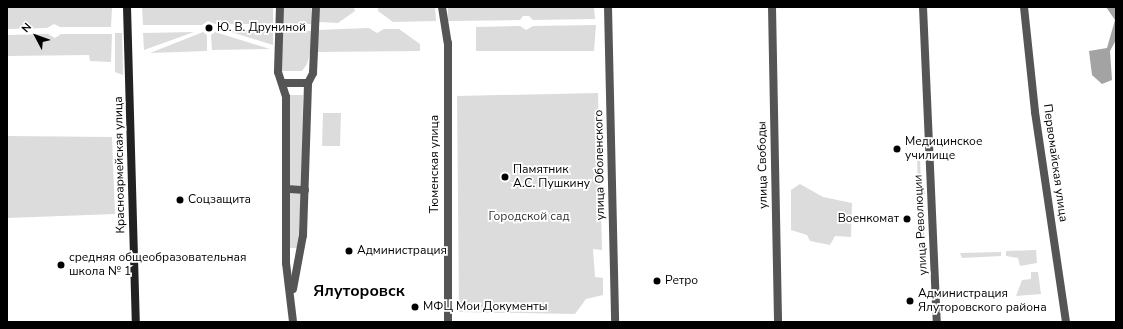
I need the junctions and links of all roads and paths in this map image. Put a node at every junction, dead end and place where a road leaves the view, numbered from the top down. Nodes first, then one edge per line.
1 (127, 7) edge
2 (280, 7) edge
3 (316, 7) edge
4 (442, 7) edge
5 (608, 7) edge
6 (772, 7) edge
7 (923, 7) edge
8 (1024, 7) edge
9 (283, 83) junction
10 (308, 84) junction
11 (286, 189) junction
12 (305, 190) junction
13 (292, 296) junction
14 (136, 322) edge
15 (293, 322) edge
16 (448, 322) edge
17 (615, 322) edge
18 (778, 322) edge
19 (937, 322) edge
20 (1066, 322) edge

1 - 14 main road, Красноармейская улица
2 - 9 street
3 - 10 street
4 - 16 street, Тюменская улица
5 - 17 street, улица Оболенского
6 - 18 street, улица Свободы
7 - 19 street, улица Революции
8 - 20 street, Первомайская улица
9 - 10 street
9 - 11 street
10 - 12 street
11 - 12 street
11 - 13 street
12 - 13 street
13 - 15 street

